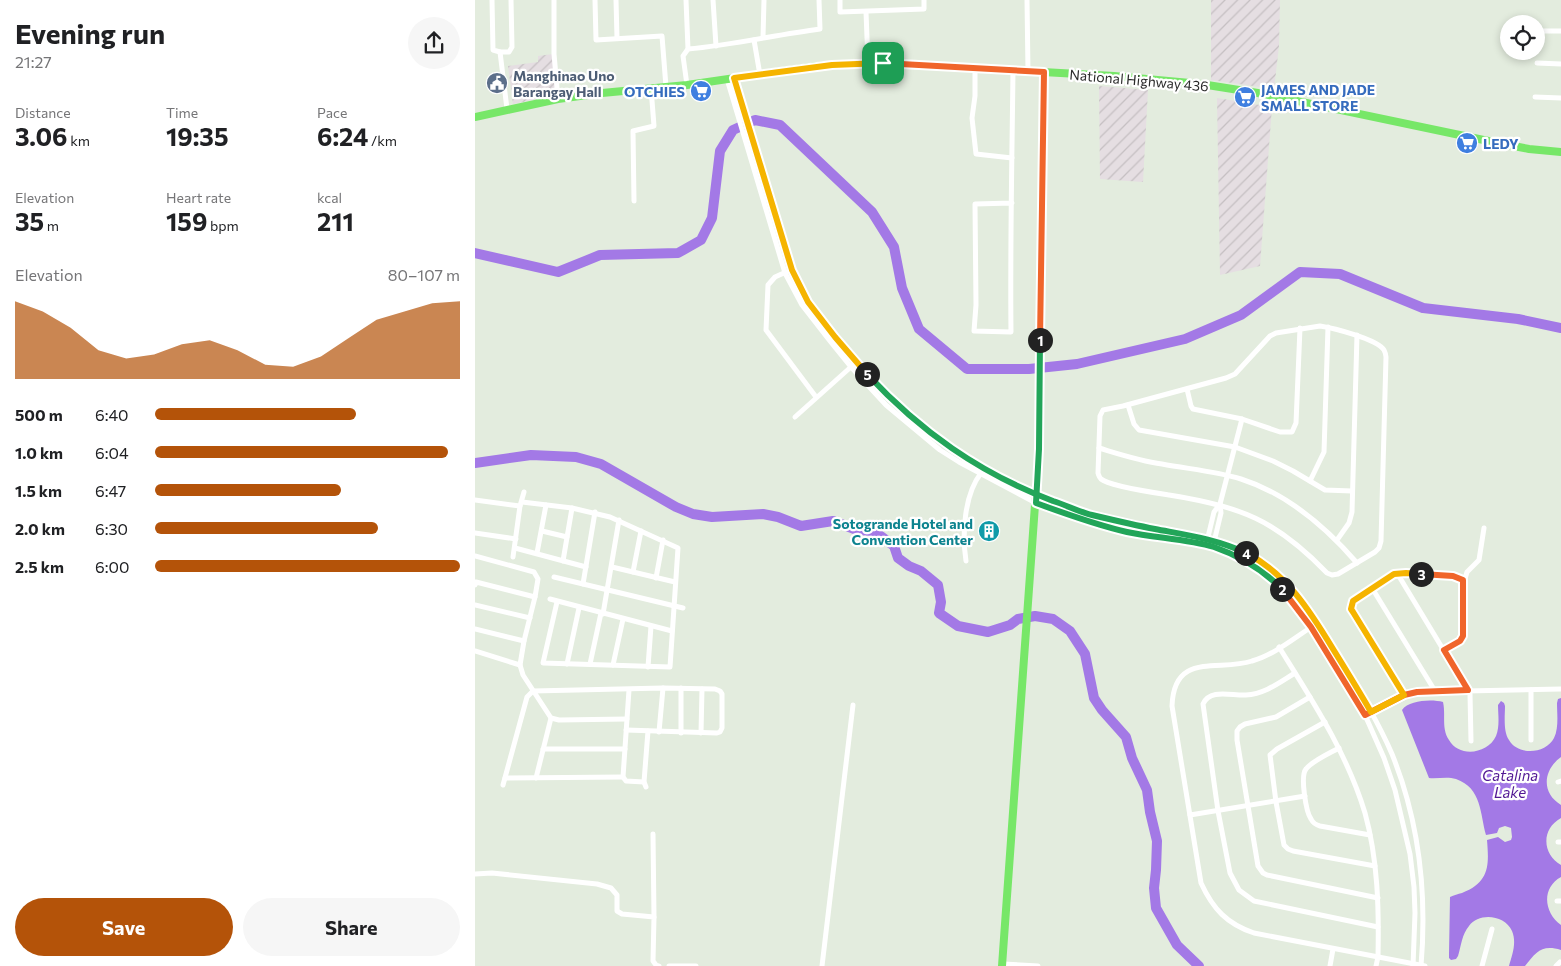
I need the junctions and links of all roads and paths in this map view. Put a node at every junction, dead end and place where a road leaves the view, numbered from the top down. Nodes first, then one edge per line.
1 (492, 0) edge
2 (511, 0) edge
3 (554, 0) edge
4 (595, 0) edge
5 (616, 0) edge
6 (686, 0) edge
7 (713, 0) edge
8 (764, 0) edge
9 (819, 0) edge
10 (840, 0) edge
11 (924, 0) edge
12 (1027, 0) edge
13 (866, 12) junction
14 (1545, 31) edge
15 (1561, 31) edge
16 (763, 37) junction
17 (617, 38) junction
18 (754, 40) junction
19 (716, 46) junction
20 (688, 49) junction
21 (500, 52) junction
22 (868, 63) junction
23 (1537, 63) dead end
24 (1561, 64) edge
25 (975, 68) junction
26 (1013, 70) junction
27 (1028, 71) junction
28 (1044, 72) junction
29 (760, 75) junction
30 (731, 79) junction
31 (687, 85) junction
32 (666, 87) junction
33 (651, 88) junction
34 (1535, 97) dead end
35 (1561, 98) edge
36 (558, 99) junction
37 (507, 109) junction
38 (475, 117) edge
39 (750, 144) junction
40 (1561, 152) edge
41 (1012, 158) junction
42 (635, 201) dead end
43 (1012, 203) junction
44 (792, 270) junction
45 (785, 273) junction
46 (1329, 327) junction
47 (1300, 328) junction
48 (1357, 336) junction
49 (856, 362) junction
50 (851, 368) junction
51 (1187, 389) junction
52 (816, 397) junction
53 (1128, 405) junction
54 (795, 418) dead end
55 (1242, 419) junction
56 (1099, 448) junction
57 (1235, 448) junction
58 (985, 470) junction
59 (979, 474) junction
60 (1227, 476) junction
61 (1311, 481) junction
62 (1352, 491) junction
63 (524, 492) dead end
64 (1036, 494) junction
65 (475, 500) edge
66 (1036, 503) junction
67 (521, 504) junction
68 (1220, 504) junction
69 (546, 505) junction
70 (571, 508) junction
71 (595, 512) junction
72 (619, 520) junction
73 (1484, 528) dead end
74 (542, 531) junction
75 (641, 531) junction
76 (475, 533) edge
77 (567, 537) junction
78 (516, 539) junction
79 (1207, 539) junction
80 (663, 540) junction
81 (1214, 540) junction
82 (1337, 540) junction
83 (1205, 546) junction
84 (1213, 547) junction
85 (515, 548) junction
86 (537, 553) junction
87 (475, 556) edge
88 (513, 557) dead end
89 (563, 561) junction
90 (966, 561) dead end
91 (1357, 563) junction
92 (586, 567) junction
93 (612, 567) junction
94 (633, 572) junction
95 (1397, 573) junction
96 (554, 577) dead end
97 (656, 578) junction
98 (675, 582) junction
99 (583, 584) junction
100 (1464, 584) junction
101 (475, 585) edge
102 (1372, 588) junction
103 (608, 591) junction
104 (535, 597) junction
105 (550, 599) dead end
106 (557, 602) junction
107 (475, 605) edge
108 (674, 605) junction
109 (579, 608) junction
110 (683, 608) dead end
111 (602, 614) junction
112 (530, 618) junction
113 (623, 619) junction
114 (1317, 622) junction
115 (651, 626) junction
116 (1311, 627) junction
117 (475, 629) edge
118 (672, 631) junction
119 (524, 641) junction
120 (1279, 647) junction
121 (1444, 650) junction
122 (475, 651) edge
123 (567, 664) junction
124 (589, 664) junction
125 (520, 665) junction
126 (613, 665) junction
127 (648, 667) junction
128 (1295, 673) junction
129 (663, 688) junction
130 (681, 688) junction
131 (702, 689) junction
132 (629, 690) junction
133 (1435, 690) junction
134 (1468, 690) junction
135 (1531, 690) junction
136 (1561, 690) edge
137 (533, 691) junction
138 (1404, 695) junction
139 (1310, 697) junction
140 (853, 705) dead end
141 (1371, 712) junction
142 (1365, 715) junction
143 (551, 718) junction
144 (627, 719) junction
145 (1325, 722) junction
146 (626, 730) junction
147 (648, 731) junction
148 (659, 732) junction
149 (681, 733) junction
150 (701, 733) junction
151 (1471, 740) dead end
152 (1531, 740) dead end
153 (1339, 748) junction
154 (543, 749) junction
155 (625, 749) junction
156 (505, 778) junction
157 (536, 778) junction
158 (623, 778) junction
159 (503, 785) dead end
160 (1305, 796) junction
161 (1276, 802) junction
162 (1248, 806) junction
163 (1218, 811) junction
164 (1190, 815) junction
165 (653, 834) dead end
166 (1370, 835) junction
167 (1375, 866) junction
168 (475, 874) edge
169 (1378, 898) junction
170 (655, 917) junction
171 (1379, 927) junction
172 (1492, 929) dead end
173 (1333, 949) junction
174 (1378, 957) junction
175 (1002, 965) edge
176 (1413, 965) edge
177 (659, 966) edge
178 (669, 966) edge
179 (695, 966) edge
180 (822, 966) edge
181 (1038, 966) edge
182 (1330, 966) edge
183 (1376, 966) edge
184 (1422, 966) edge
185 (1482, 966) edge

1 - 21 street
2 - 21 street
3 - 36 street
4 - 17 street
5 - 17 street
6 - 20 street
7 - 19 street
8 - 16 street
9 - 16 street
10 - 13 street
11 - 13 street
12 - 27 street
13 - 22 street
14 - 15 street
16 - 18 street
17 - 32 street
18 - 19 street
18 - 29 street
19 - 20 street
20 - 31 street
21 - 37 street
22 - 25 main road, National Highway 436
22 - 29 main road, National Highway 436
23 - 24 street
25 - 26 main road, National Highway 436
25 - 41 street
26 - 27 main road, National Highway 436
26 - 41 street
27 - 28 main road, National Highway 436
28 - 40 main road, National Highway 436
28 - 64 main road
29 - 30 main road, National Highway 436
30 - 31 main road, National Highway 436
30 - 39 street
31 - 32 main road, National Highway 436
32 - 33 main road, National Highway 436
33 - 36 main road, National Highway 436
33 - 42 street
34 - 35 street
36 - 37 main road, National Highway 436
37 - 38 main road, National Highway 436
39 - 44 street
39 - 45 street
41 - 43 street
43 - 43 street
44 - 45 street
44 - 49 street
45 - 50 street
45 - 52 street
46 - 47 street
46 - 48 street
46 - 61 street
47 - 51 street
47 - 55 street
48 - 62 street
48 - 91 street
49 - 50 street
49 - 58 street
50 - 52 street
50 - 59 street
51 - 53 street
51 - 55 street
52 - 54 street
53 - 56 street
53 - 57 street
55 - 57 street
56 - 60 street
56 - 68 street
57 - 60 street
57 - 61 street
58 - 59 street
58 - 64 street
59 - 66 street
59 - 90 street
60 - 68 street
60 - 82 street
61 - 62 street
62 - 82 street
63 - 67 street
64 - 66 main road
64 - 79 street
65 - 67 street
66 - 83 street
66 - 175 main road
67 - 69 street
67 - 78 street
68 - 79 street
68 - 81 street
68 - 91 street
69 - 70 street
69 - 74 street
70 - 71 street
70 - 77 street
71 - 72 street
71 - 92 street
72 - 75 street
72 - 93 street
73 - 100 street
74 - 77 street
74 - 86 street
75 - 80 street
75 - 94 street
76 - 78 street
77 - 89 street
78 - 85 street
79 - 81 street
79 - 83 street
80 - 97 street
80 - 98 street
81 - 84 street
81 - 114 street
82 - 91 street
83 - 84 street
84 - 116 street
85 - 86 street
85 - 88 street
86 - 89 street
87 - 104 street
89 - 92 street
92 - 99 street
93 - 94 street
93 - 103 street
94 - 97 street
95 - 100 street
95 - 102 street
95 - 121 street
96 - 99 street
97 - 98 street
98 - 108 street
99 - 103 street
100 - 121 street
101 - 104 street
102 - 133 street
102 - 138 street
103 - 108 street
103 - 111 street
104 - 112 street
105 - 106 street
106 - 109 street
106 - 123 street
107 - 112 street
108 - 110 street
108 - 118 street
109 - 111 street
109 - 123 street
111 - 113 street
111 - 124 street
112 - 119 street
113 - 115 street
113 - 126 street
114 - 116 street
114 - 141 street
115 - 118 street
115 - 127 street
116 - 120 street
116 - 142 street
117 - 119 street
118 - 127 street
119 - 125 street
120 - 128 street
120 - 164 street
121 - 134 street
122 - 125 street
123 - 124 street
124 - 126 street
125 - 137 street
126 - 127 street
128 - 139 street
128 - 163 street
129 - 130 street
129 - 132 street
129 - 148 street
130 - 131 street
130 - 149 street
131 - 150 street
131 - 150 street
132 - 137 street
132 - 144 street
133 - 134 street
133 - 138 street
134 - 135 street
134 - 151 street
135 - 136 street
135 - 152 street
137 - 143 street
137 - 156 street
138 - 141 street
139 - 145 street
139 - 162 street
140 - 180 street
141 - 142 street
141 - 184 street
142 - 176 street
143 - 144 street
143 - 154 street
144 - 146 street
145 - 153 street
145 - 161 street
146 - 147 street
146 - 155 street
147 - 148 street
147 - 158 street
148 - 149 street
149 - 150 street
153 - 160 street
153 - 166 street
154 - 155 street
154 - 157 street
155 - 158 street
156 - 157 street
156 - 159 street
157 - 158 street
160 - 161 street
160 - 166 street
161 - 162 street
161 - 167 street
162 - 163 street
162 - 169 street
163 - 164 street
163 - 171 street
164 - 173 street
165 - 170 street
166 - 167 street
167 - 169 street
168 - 170 street
169 - 171 street
170 - 177 street
171 - 174 street
172 - 185 street
173 - 174 street
173 - 182 street
174 - 176 street
174 - 183 street
175 - 181 street
176 - 184 street
178 - 179 street

